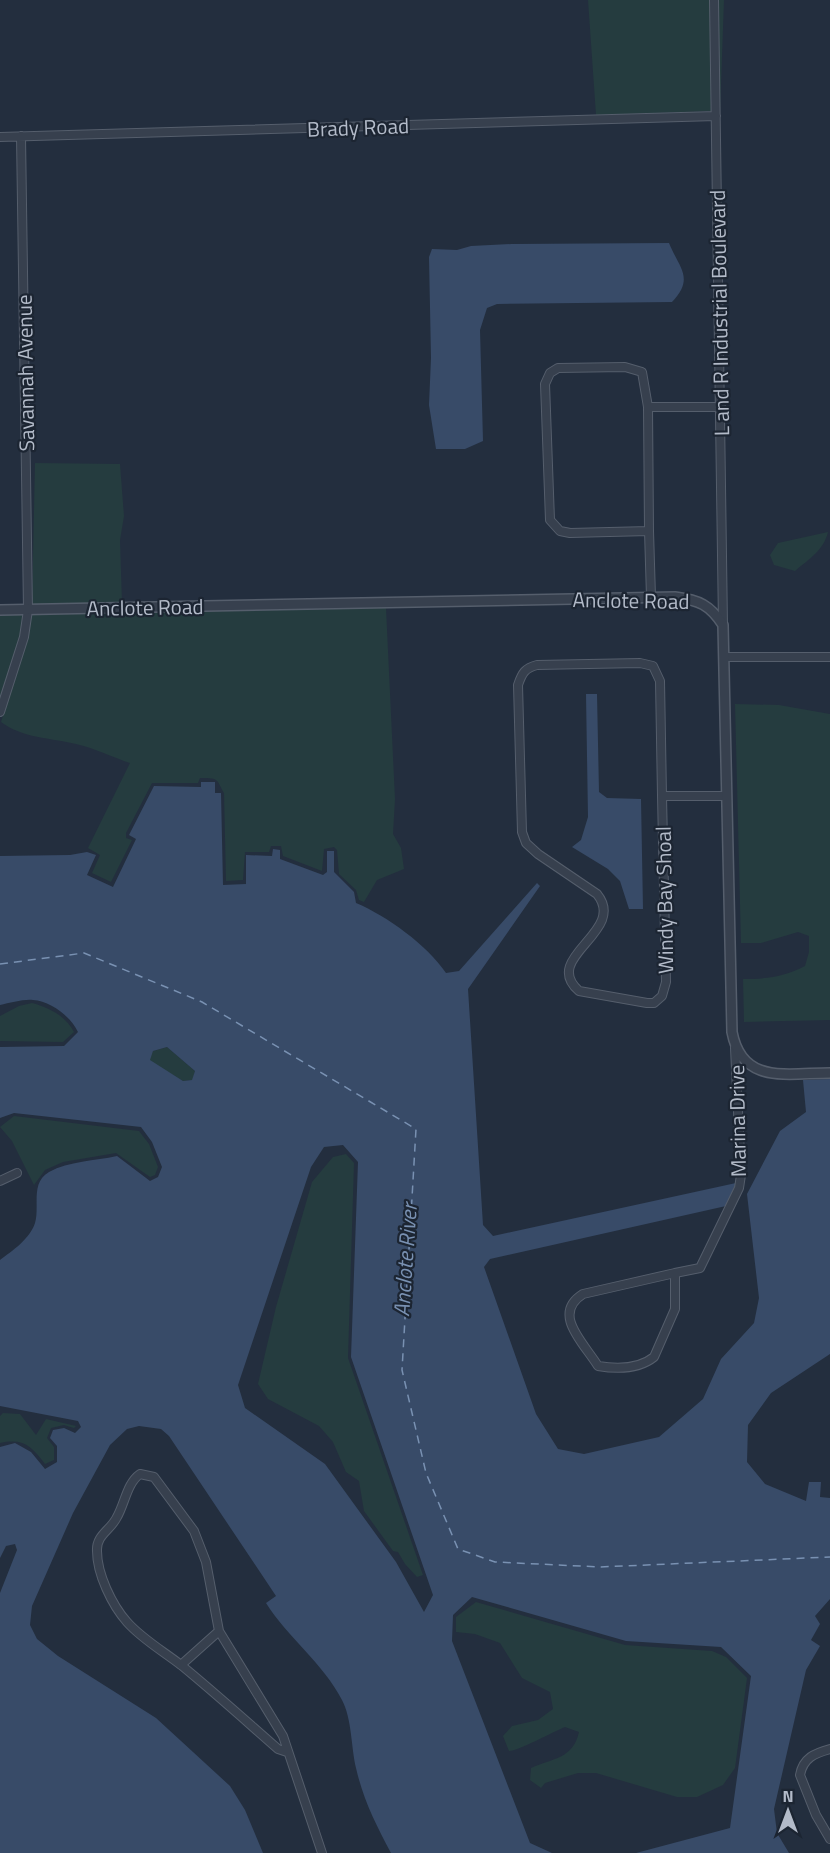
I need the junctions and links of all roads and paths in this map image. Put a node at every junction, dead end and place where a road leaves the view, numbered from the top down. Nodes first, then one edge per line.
1 (714, 0) edge
2 (716, 116) junction
3 (21, 136) junction
4 (0, 137) edge
5 (648, 407) junction
6 (721, 407) junction
7 (649, 531) junction
8 (651, 597) junction
9 (0, 610) edge
10 (28, 610) junction
11 (723, 625) junction
12 (725, 657) junction
13 (830, 657) edge
14 (0, 712) edge
15 (662, 796) junction
16 (727, 796) junction
17 (735, 1048) junction
18 (830, 1073) edge
19 (17, 1173) dead end
20 (0, 1181) edge
21 (675, 1273) junction
22 (219, 1631) junction
23 (181, 1665) junction
24 (830, 1749) edge
25 (287, 1752) junction
26 (830, 1839) edge
27 (322, 1853) edge

1 - 2 street, L and R Industrial Boulevard
2 - 3 street, Brady Road
2 - 6 street, L and R Industrial Boulevard
3 - 4 street, Brady Road
3 - 10 street, Savannah Avenue
5 - 6 street
5 - 7 street
5 - 7 street
6 - 11 street, L and R Industrial Boulevard
7 - 8 street
8 - 10 street, Anclote Road
8 - 11 street, Anclote Road
9 - 10 street, Anclote Road
10 - 14 street, Savannah Avenue
11 - 12 street
12 - 13 street
12 - 16 street
15 - 15 street, Windy Bay Shoal
15 - 16 street, Windy Bay Shoal
16 - 17 street
17 - 18 street
17 - 21 street, Marina Drive
19 - 20 street
21 - 21 street, Marina Drive
22 - 23 street
22 - 23 street
22 - 25 street
23 - 25 street
24 - 26 street
25 - 27 street

